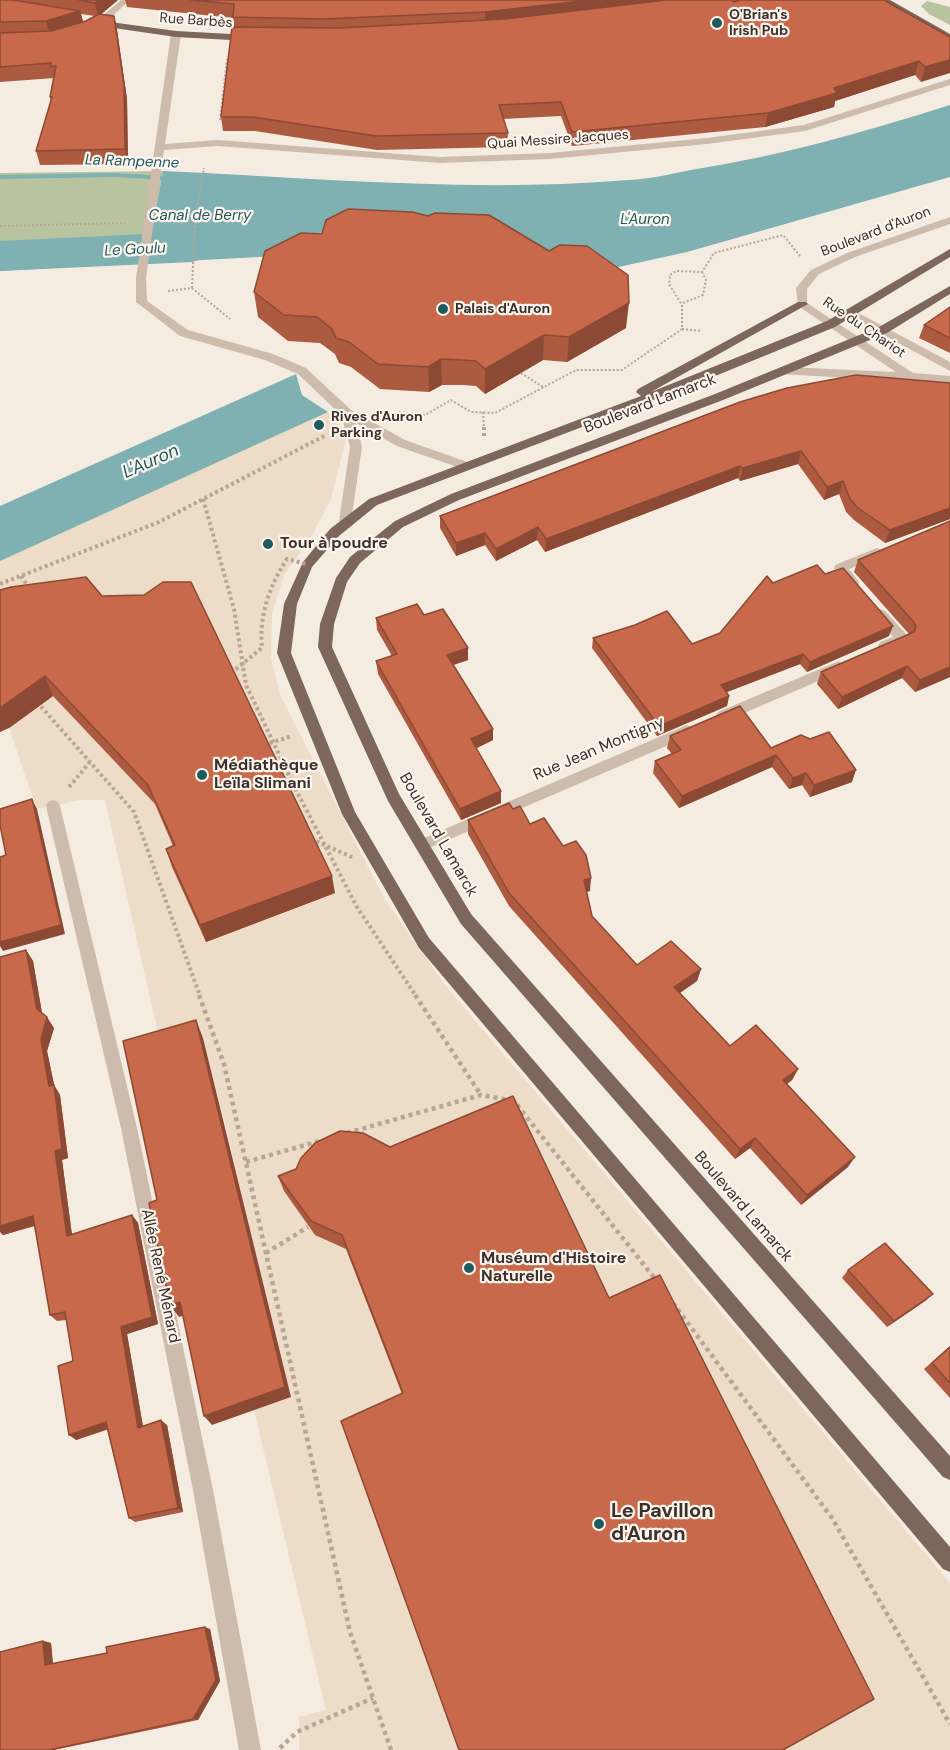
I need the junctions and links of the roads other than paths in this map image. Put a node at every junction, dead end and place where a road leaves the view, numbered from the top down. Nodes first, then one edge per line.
1 (126, 0) edge
2 (885, 0) edge
3 (903, 3) edge
4 (82, 21) edge
5 (101, 24) junction
6 (86, 31) edge
7 (177, 33) junction
8 (264, 38) edge
9 (950, 38) edge
10 (950, 82) edge
11 (161, 147) junction
12 (950, 220) edge
13 (950, 252) edge
14 (950, 289) edge
15 (802, 304) junction
16 (850, 313) junction
17 (831, 324) junction
18 (883, 330) junction
19 (857, 341) junction
20 (950, 367) edge
21 (785, 371) junction
22 (910, 376) junction
23 (950, 380) edge
24 (347, 413) junction
25 (597, 417) junction
26 (466, 466) junction
27 (345, 521) junction
28 (895, 546) edge
29 (869, 653) edge
30 (848, 662) edge
31 (53, 806) road end
32 (422, 845) junction
33 (950, 1470) edge
34 (950, 1562) edge
35 (250, 1750) edge

1 - 5 street
2 - 3 main road
3 - 9 main road
4 - 5 main road, Rue Barbès
5 - 6 street
5 - 7 main road, Rue Barbès
7 - 8 main road, Rue Barbès
7 - 11 street
10 - 11 street, Quai Messire Jacques
11 - 24 street
12 - 15 street, Boulevard d'Auron
13 - 16 main road
14 - 18 main road
15 - 17 street, Rue du Chariot
15 - 25 main road, Boulevard Lamarck
16 - 17 main road
16 - 18 street, Rue du Chariot
17 - 19 street, Rue du Chariot
17 - 25 main road, Boulevard Lamarck
18 - 19 main road, Boulevard Lamarck
18 - 20 street, Rue du Chariot
19 - 21 main road, Boulevard Lamarck
19 - 22 street, Rue du Chariot
21 - 22 street, Rue du Chariot
21 - 32 main road, Boulevard Lamarck
22 - 23 street, Rue du Chariot
24 - 26 street
24 - 27 street
25 - 26 main road, Boulevard Lamarck
26 - 27 main road, Boulevard Lamarck
27 - 34 main road, Boulevard Lamarck
28 - 29 street
30 - 32 street, Rue Jean Montigny
31 - 35 street, Allée René Ménard
32 - 33 main road, Boulevard Lamarck

